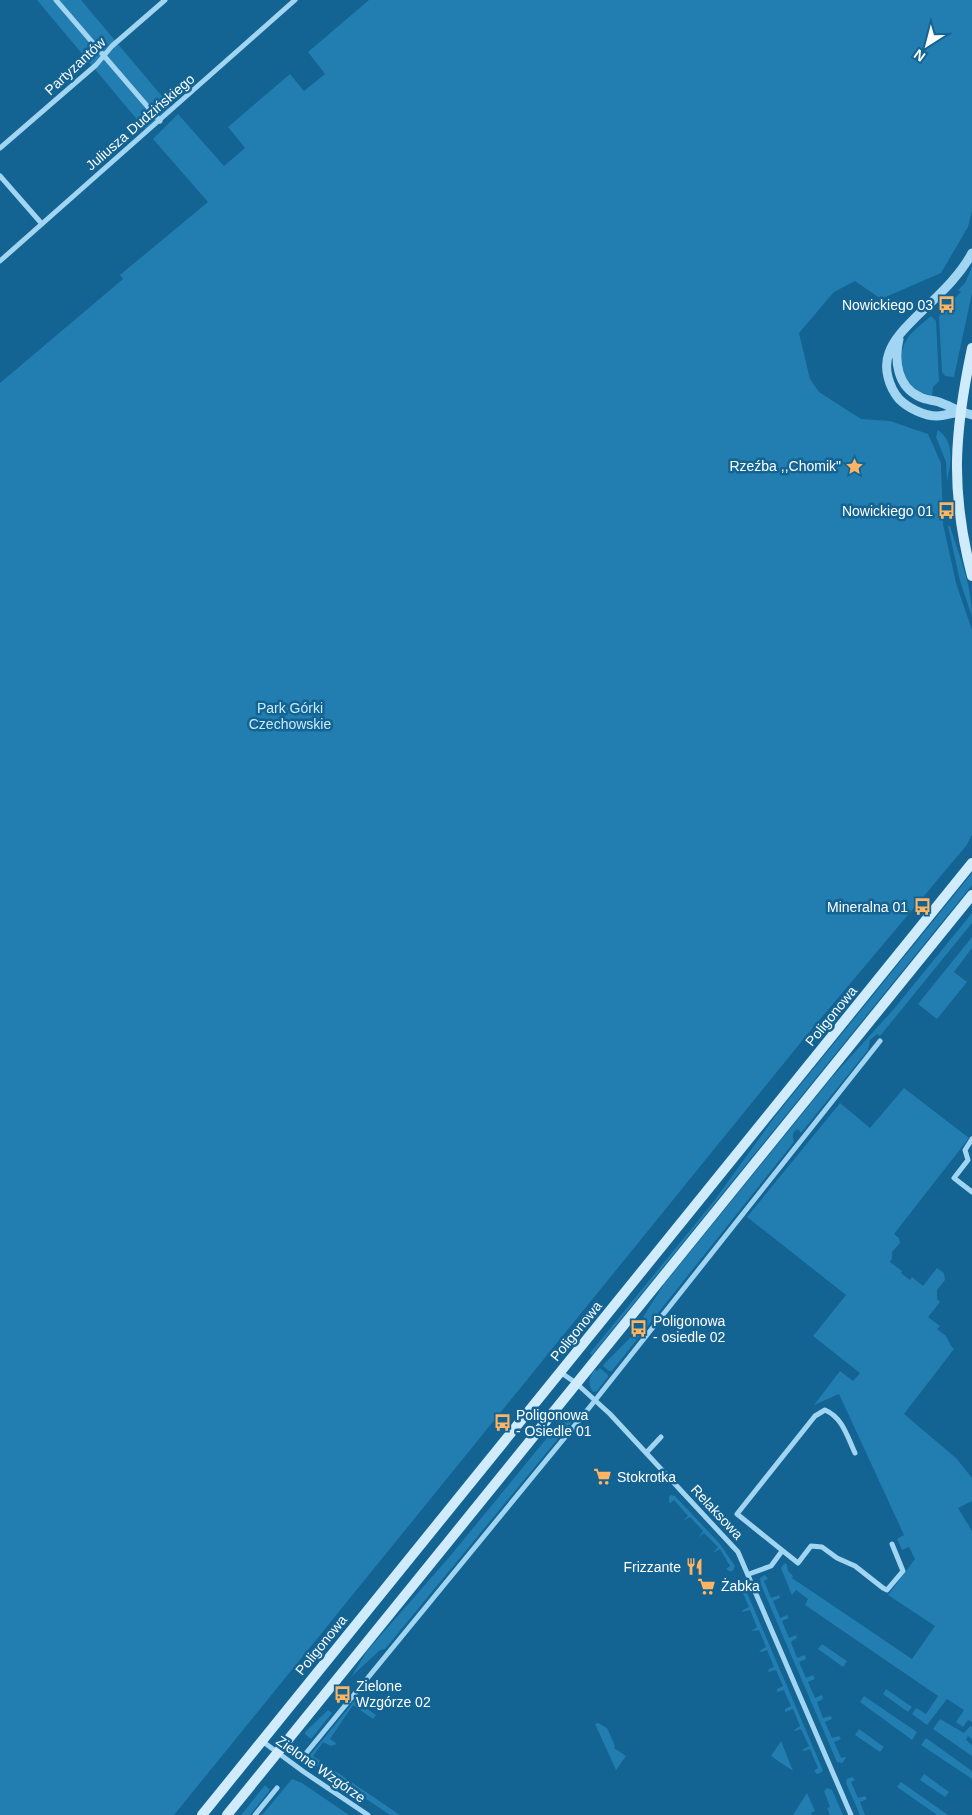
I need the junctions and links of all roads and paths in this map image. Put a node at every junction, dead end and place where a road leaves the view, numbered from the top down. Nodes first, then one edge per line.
1 (56, 0) edge
2 (165, 0) edge
3 (295, 0) edge
4 (104, 57) junction
5 (160, 121) junction
6 (0, 148) edge
7 (0, 176) edge
8 (42, 224) junction
9 (972, 253) edge
10 (0, 261) edge
11 (901, 334) junction
12 (972, 348) edge
13 (960, 412) junction
14 (972, 414) edge
15 (972, 576) edge
16 (972, 864) edge
17 (972, 895) edge
18 (880, 1041) dead end
19 (972, 1139) edge
20 (972, 1192) edge
21 (560, 1372) junction
22 (576, 1383) junction
23 (594, 1400) junction
24 (661, 1437) dead end
25 (646, 1453) junction
26 (855, 1453) dead end
27 (892, 1544) dead end
28 (782, 1550) junction
29 (749, 1574) junction
30 (262, 1741) junction
31 (307, 1752) dead end
32 (277, 1753) junction
33 (277, 1788) dead end
34 (202, 1815) edge
35 (227, 1815) edge
36 (255, 1815) edge
37 (368, 1815) edge
38 (851, 1815) edge

1 - 4 street
2 - 4 street, Partyzantów
3 - 5 street, Juliusza Dudzińskiego
4 - 5 street
4 - 6 street, Partyzantów
5 - 8 street, Juliusza Dudzińskiego
7 - 8 street
8 - 10 street, Juliusza Dudzińskiego
9 - 11 street
11 - 13 street
11 - 13 street
12 - 13 main road
13 - 14 street
13 - 15 main road
16 - 21 main road, Poligonowa
17 - 22 main road
18 - 23 street
19 - 20 street
21 - 22 street, Relaksowa
21 - 30 main road, Poligonowa
22 - 23 street, Relaksowa
22 - 32 main road
23 - 25 street, Relaksowa
23 - 31 street
24 - 25 street
25 - 29 street, Relaksowa
26 - 28 street
27 - 28 street
28 - 29 street
29 - 38 street, Relaksowa
30 - 32 street, Zielone Wzgórze
30 - 34 main road, Poligonowa
32 - 35 main road
32 - 37 street, Zielone Wzgórze
33 - 36 street

